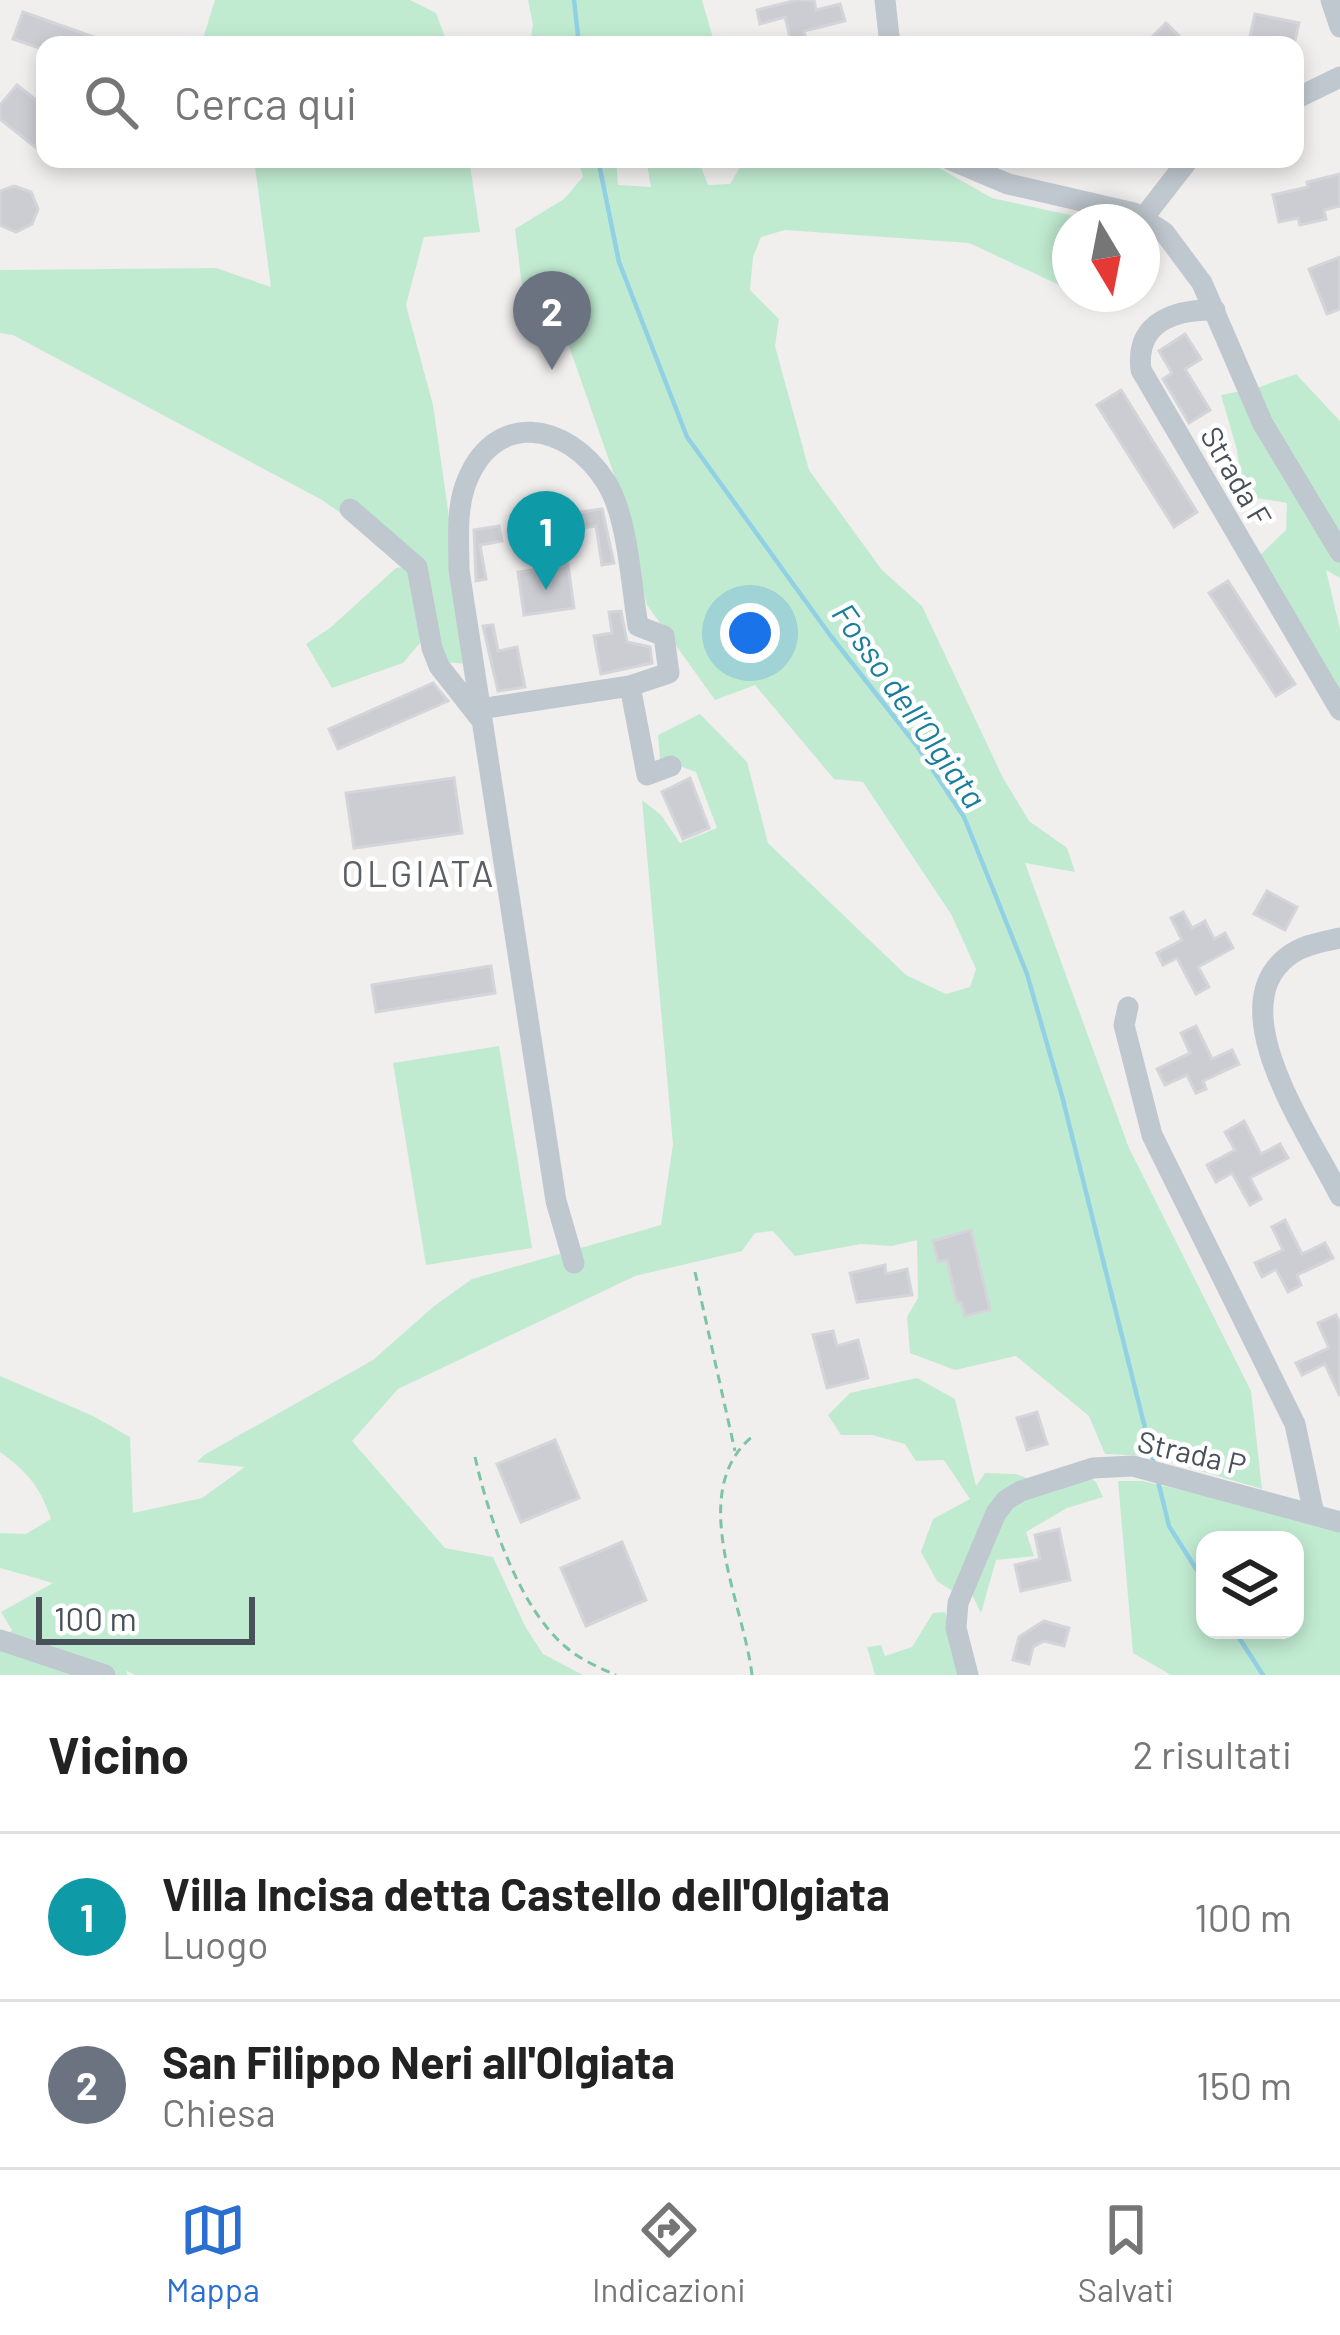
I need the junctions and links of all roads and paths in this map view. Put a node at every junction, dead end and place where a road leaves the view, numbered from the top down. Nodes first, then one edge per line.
1 (885, 0) edge
2 (1331, 0) edge
3 (1340, 26) edge
4 (889, 36) edge
5 (1340, 77) edge
6 (1304, 95) edge
7 (968, 168) edge
8 (1182, 168) edge
9 (1092, 204) edge
10 (1154, 204) edge
11 (1160, 229) edge
12 (1215, 310) junction
13 (350, 509) dead end
14 (1340, 552) edge
15 (630, 686) junction
16 (1340, 710) edge
17 (481, 716) junction
18 (671, 766) dead end
19 (1340, 938) edge
20 (1128, 1007) dead end
21 (1340, 1196) edge
22 (574, 1263) dead end
23 (694, 1271) dead end
24 (752, 1436) dead end
25 (734, 1451) junction
26 (475, 1456) dead end
27 (1314, 1514) junction
28 (1340, 1522) edge
29 (0, 1640) edge
30 (105, 1675) edge
31 (616, 1675) edge
32 (752, 1675) edge
33 (968, 1675) edge

1 - 4 street
2 - 3 street
5 - 6 street
7 - 9 street
8 - 10 street
11 - 12 street, Strada F
12 - 14 street, Strada F
12 - 16 street, Strada F
13 - 17 street
15 - 17 street
15 - 17 street
15 - 18 street
17 - 22 street
19 - 21 street
20 - 27 street
23 - 25 path
24 - 25 path
25 - 32 path
26 - 31 path
27 - 28 street, Strada P
27 - 33 street, Strada P
29 - 30 street

